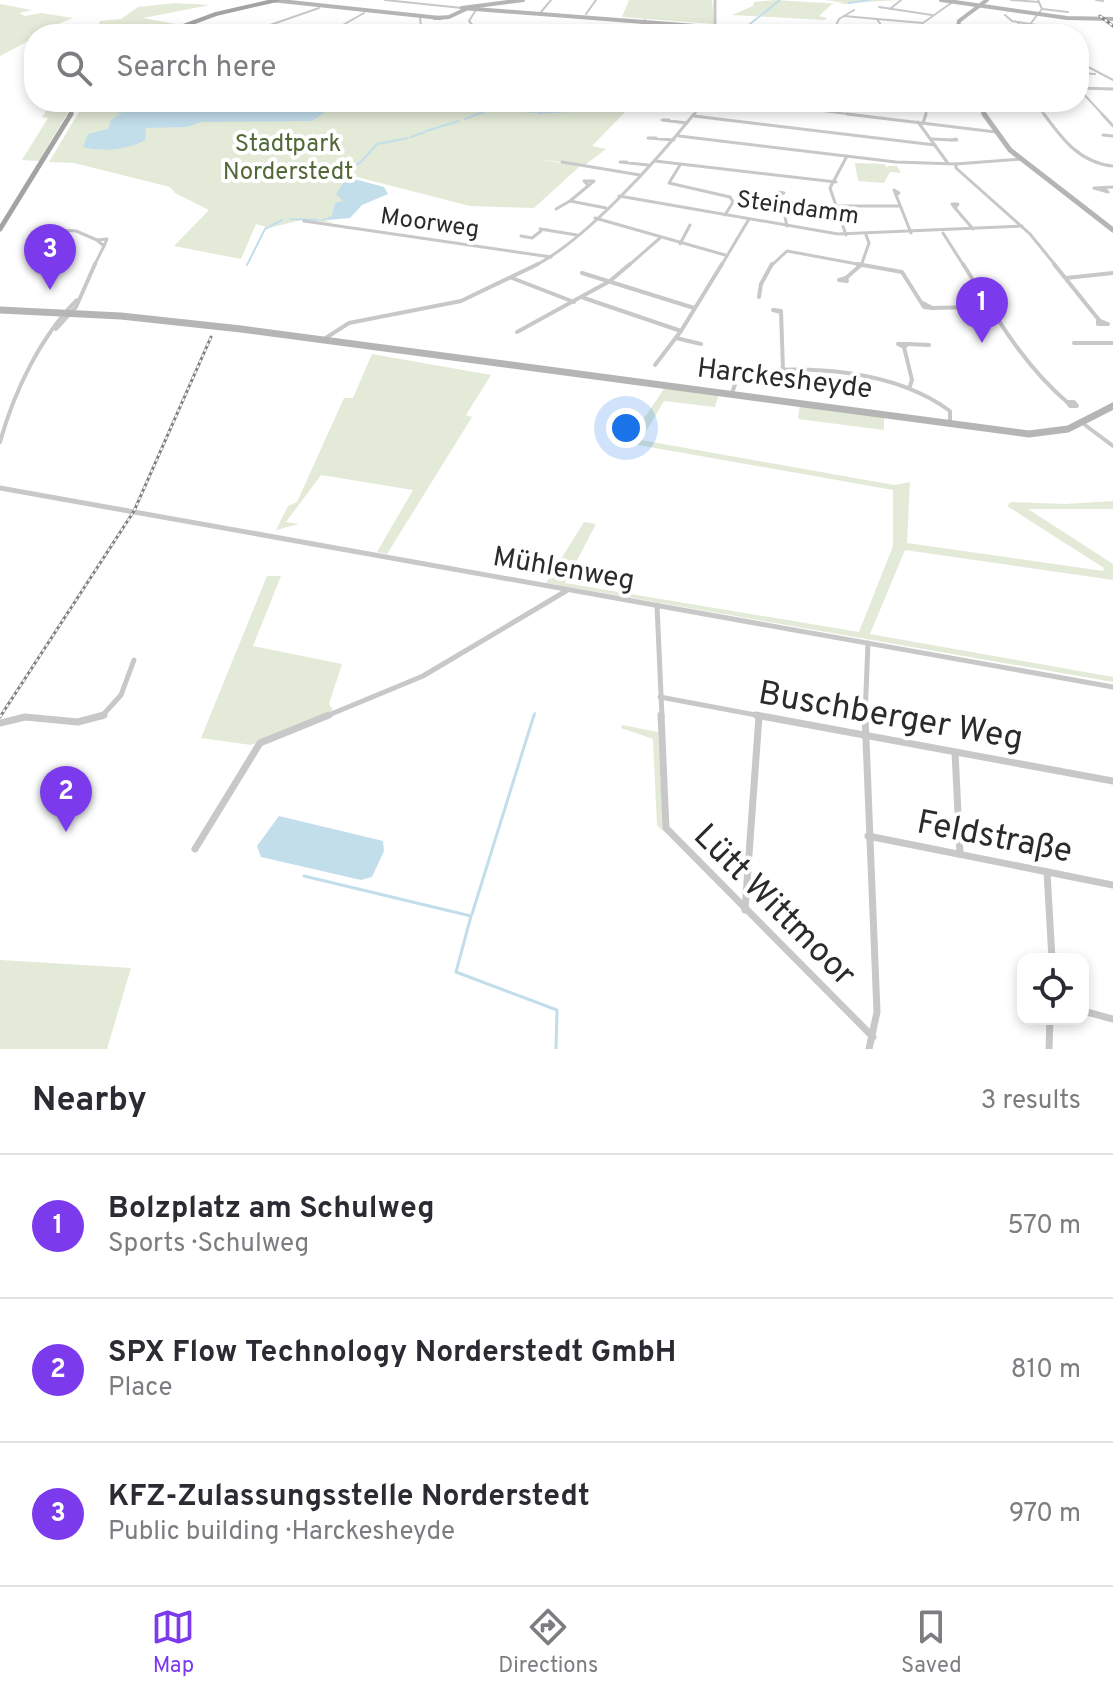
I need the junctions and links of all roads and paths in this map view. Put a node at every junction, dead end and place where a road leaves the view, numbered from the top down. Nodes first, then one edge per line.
1 (274, 0) edge
2 (385, 0) edge
3 (523, 0) edge
4 (551, 0) edge
5 (596, 0) edge
6 (715, 0) edge
7 (901, 0) edge
8 (941, 0) edge
9 (987, 0) edge
10 (1011, 0) edge
11 (1039, 1) edge
12 (955, 2) edge
13 (978, 6) junction
14 (879, 7) dead end
15 (319, 8) junction
16 (468, 8) junction
17 (890, 9) junction
18 (1042, 9) junction
19 (854, 10) dead end
20 (541, 12) junction
21 (1068, 12) dead end
22 (364, 13) junction
23 (586, 14) junction
24 (933, 15) junction
25 (1005, 15) dead end
26 (1039, 15) junction
27 (844, 16) junction
28 (421, 19) junction
29 (877, 19) junction
30 (645, 20) junction
31 (1113, 20) edge
32 (658, 21) junction
33 (1019, 22) joint
34 (670, 23) joint
35 (1031, 23) junction
36 (189, 24) edge
37 (273, 24) edge
38 (345, 24) edge
39 (421, 24) edge
40 (471, 24) edge
41 (641, 24) edge
42 (655, 24) edge
43 (680, 24) edge
44 (716, 24) edge
45 (839, 24) edge
46 (880, 24) edge
47 (958, 24) edge
48 (1036, 24) edge
49 (1089, 69) edge
50 (1089, 74) edge
51 (1096, 74) junction
52 (1113, 80) edge
53 (1089, 89) edge
54 (1113, 89) edge
55 (1089, 100) edge
56 (72, 112) edge
57 (696, 112) edge
58 (835, 112) edge
59 (925, 112) edge
60 (983, 112) edge
61 (1043, 112) edge
62 (693, 116) junction
63 (669, 120) dead end
64 (920, 122) junction
65 (688, 123) junction
66 (1111, 123) edge
67 (996, 132) junction
68 (1103, 135) dead end
69 (678, 136) junction
70 (1113, 136) edge
71 (656, 138) dead end
72 (931, 139) junction
73 (674, 140) junction
74 (952, 140) dead end
75 (935, 145) junction
76 (847, 156) junction
77 (1021, 159) junction
78 (655, 161) junction
79 (562, 162) dead end
80 (627, 162) dead end
81 (947, 162) junction
82 (680, 164) junction
83 (956, 164) junction
84 (649, 165) junction
85 (1113, 166) edge
86 (641, 175) junction
87 (823, 181) junction
88 (836, 182) junction
89 (588, 185) dead end
90 (831, 185) junction
91 (1113, 187) edge
92 (1103, 188) dead end
93 (780, 195) dead end
94 (896, 195) dead end
95 (619, 196) junction
96 (570, 201) junction
97 (836, 206) junction
98 (899, 206) junction
99 (606, 208) junction
100 (955, 208) dead end
101 (556, 209) dead end
102 (725, 215) junction
103 (595, 218) junction
104 (749, 219) junction
105 (304, 221) dead end
106 (690, 225) dead end
107 (787, 226) junction
108 (1022, 226) junction
109 (0, 229) edge
110 (59, 230) dead end
111 (973, 230) junction
112 (1113, 230) edge
113 (942, 232) junction
114 (911, 234) junction
115 (578, 235) junction
116 (846, 235) junction
117 (866, 235) junction
118 (521, 236) dead end
119 (660, 238) junction
120 (680, 244) junction
121 (725, 255) junction
122 (552, 258) junction
123 (862, 264) junction
124 (582, 273) dead end
125 (1113, 273) edge
126 (511, 278) junction
127 (846, 278) dead end
128 (1066, 278) junction
129 (610, 281) junction
130 (759, 297) dead end
131 (583, 298) junction
132 (575, 302) junction
133 (974, 307) dead end
134 (694, 308) junction
135 (0, 312) edge
136 (781, 312) dead end
137 (67, 313) junction
138 (1110, 324) edge
139 (681, 331) junction
140 (517, 332) dead end
141 (676, 338) junction
142 (321, 341) junction
143 (1074, 343) dead end
144 (1113, 343) edge
145 (701, 344) dead end
146 (929, 345) dead end
147 (655, 365) dead end
148 (783, 370) junction
149 (910, 386) junction
150 (732, 393) junction
151 (1067, 402) dead end
152 (1113, 406) edge
153 (950, 421) junction
154 (1085, 425) junction
155 (0, 442) edge
156 (1113, 446) edge
157 (2, 487) edge
158 (567, 590) junction
159 (657, 605) junction
160 (868, 643) junction
161 (134, 660) dead end
162 (1113, 687) edge
163 (660, 697) junction
164 (759, 716) junction
165 (0, 723) edge
166 (864, 736) junction
167 (955, 752) junction
168 (1113, 781) edge
169 (868, 836) junction
170 (195, 849) dead end
171 (960, 854) junction
172 (1047, 872) junction
173 (1113, 885) edge
174 (745, 910) junction
175 (1052, 953) edge
176 (1089, 1013) edge
177 (1113, 1019) edge
178 (1050, 1025) edge
179 (873, 1037) junction
180 (869, 1049) edge
181 (1049, 1049) edge

1 - 15 main road
1 - 36 main road
2 - 16 street
3 - 16 main road
4 - 20 street
5 - 23 street
6 - 44 street
7 - 17 street
8 - 12 main road
9 - 13 main road
10 - 11 street
11 - 18 street
12 - 13 main road
12 - 24 street
13 - 26 main road
13 - 47 main road
14 - 17 street
15 - 22 main road
15 - 37 street
16 - 20 main road
16 - 28 main road
16 - 40 street
17 - 24 street
18 - 21 street
18 - 26 street
19 - 27 street
20 - 23 main road
22 - 28 main road
22 - 38 street
23 - 30 main road
24 - 29 street
25 - 33 street
26 - 31 main road
26 - 35 street
27 - 29 street
27 - 45 street
28 - 39 street
29 - 46 street
30 - 32 main road
30 - 41 street
32 - 34 main road
32 - 42 street
33 - 35 street
34 - 43 main road
35 - 48 street
49 - 51 street
50 - 51 street
51 - 52 street
53 - 54 street
55 - 66 street
56 - 109 main road
57 - 62 street
58 - 64 street
59 - 64 street
60 - 67 main road
61 - 85 street
62 - 65 street
62 - 75 street
63 - 65 street
64 - 67 street
64 - 72 street
65 - 69 street
67 - 77 main road
68 - 70 street
69 - 73 street
69 - 76 street
71 - 73 street
72 - 74 street
72 - 75 street
73 - 78 street
75 - 81 street
76 - 81 street
76 - 88 street
77 - 83 street
77 - 112 main road
78 - 82 street
78 - 84 street
79 - 86 street
80 - 84 street
81 - 83 street
82 - 87 street
82 - 102 street
83 - 108 street
84 - 86 street
86 - 95 street
87 - 88 street
87 - 90 street
88 - 90 street
89 - 96 street
90 - 97 street
91 - 92 street
93 - 107 street
94 - 98 street
95 - 99 street
95 - 102 street, Steindamm
96 - 99 street
96 - 101 street
97 - 98 street
97 - 116 street
98 - 114 street
99 - 103 street
100 - 111 street
102 - 104 street, Steindamm
103 - 115 street
103 - 119 street
104 - 107 street, Steindamm
104 - 121 street
105 - 122 street, Moorweg
106 - 120 street
107 - 116 street, Steindamm
108 - 111 street, Steindamm
108 - 128 street
110 - 137 street
111 - 113 street, Steindamm
113 - 114 street, Steindamm
113 - 151 street
114 - 117 street, Steindamm
115 - 118 street
115 - 122 street
116 - 117 street, Steindamm
117 - 123 street
119 - 120 street
119 - 129 street
120 - 121 street
121 - 134 street
122 - 126 street
123 - 127 street
123 - 130 street
123 - 133 street
124 - 129 street
125 - 128 street
126 - 132 street
126 - 142 street
128 - 138 street
129 - 131 street
129 - 134 street
131 - 132 street
131 - 139 street
132 - 140 street
134 - 139 street
135 - 137 main road, Harckesheyde
136 - 148 street
137 - 142 main road, Harckesheyde
137 - 155 street
139 - 141 street
141 - 145 street
141 - 147 street
142 - 150 main road, Harckesheyde
143 - 144 street
146 - 149 street
148 - 149 street
148 - 150 street
149 - 153 street
150 - 153 main road, Harckesheyde
152 - 154 main road, Harckesheyde
153 - 154 main road, Harckesheyde
154 - 156 street
157 - 158 street, Mühlenweg
158 - 159 street, Mühlenweg
158 - 170 street
159 - 160 street, Mühlenweg
159 - 163 street, Lütt Wittmoor
160 - 162 street, Mühlenweg
160 - 166 street
161 - 165 street
163 - 164 street, Buschberger Weg
163 - 174 street, Lütt Wittmoor
164 - 166 street, Buschberger Weg
164 - 174 street
166 - 167 street, Buschberger Weg
166 - 169 street
167 - 168 street, Buschberger Weg
167 - 171 street
169 - 171 street, Feldstraße
169 - 179 street
171 - 172 street, Feldstraße
172 - 173 street, Feldstraße
172 - 175 street
174 - 179 street, Lütt Wittmoor
176 - 177 street
178 - 181 street
179 - 180 street

